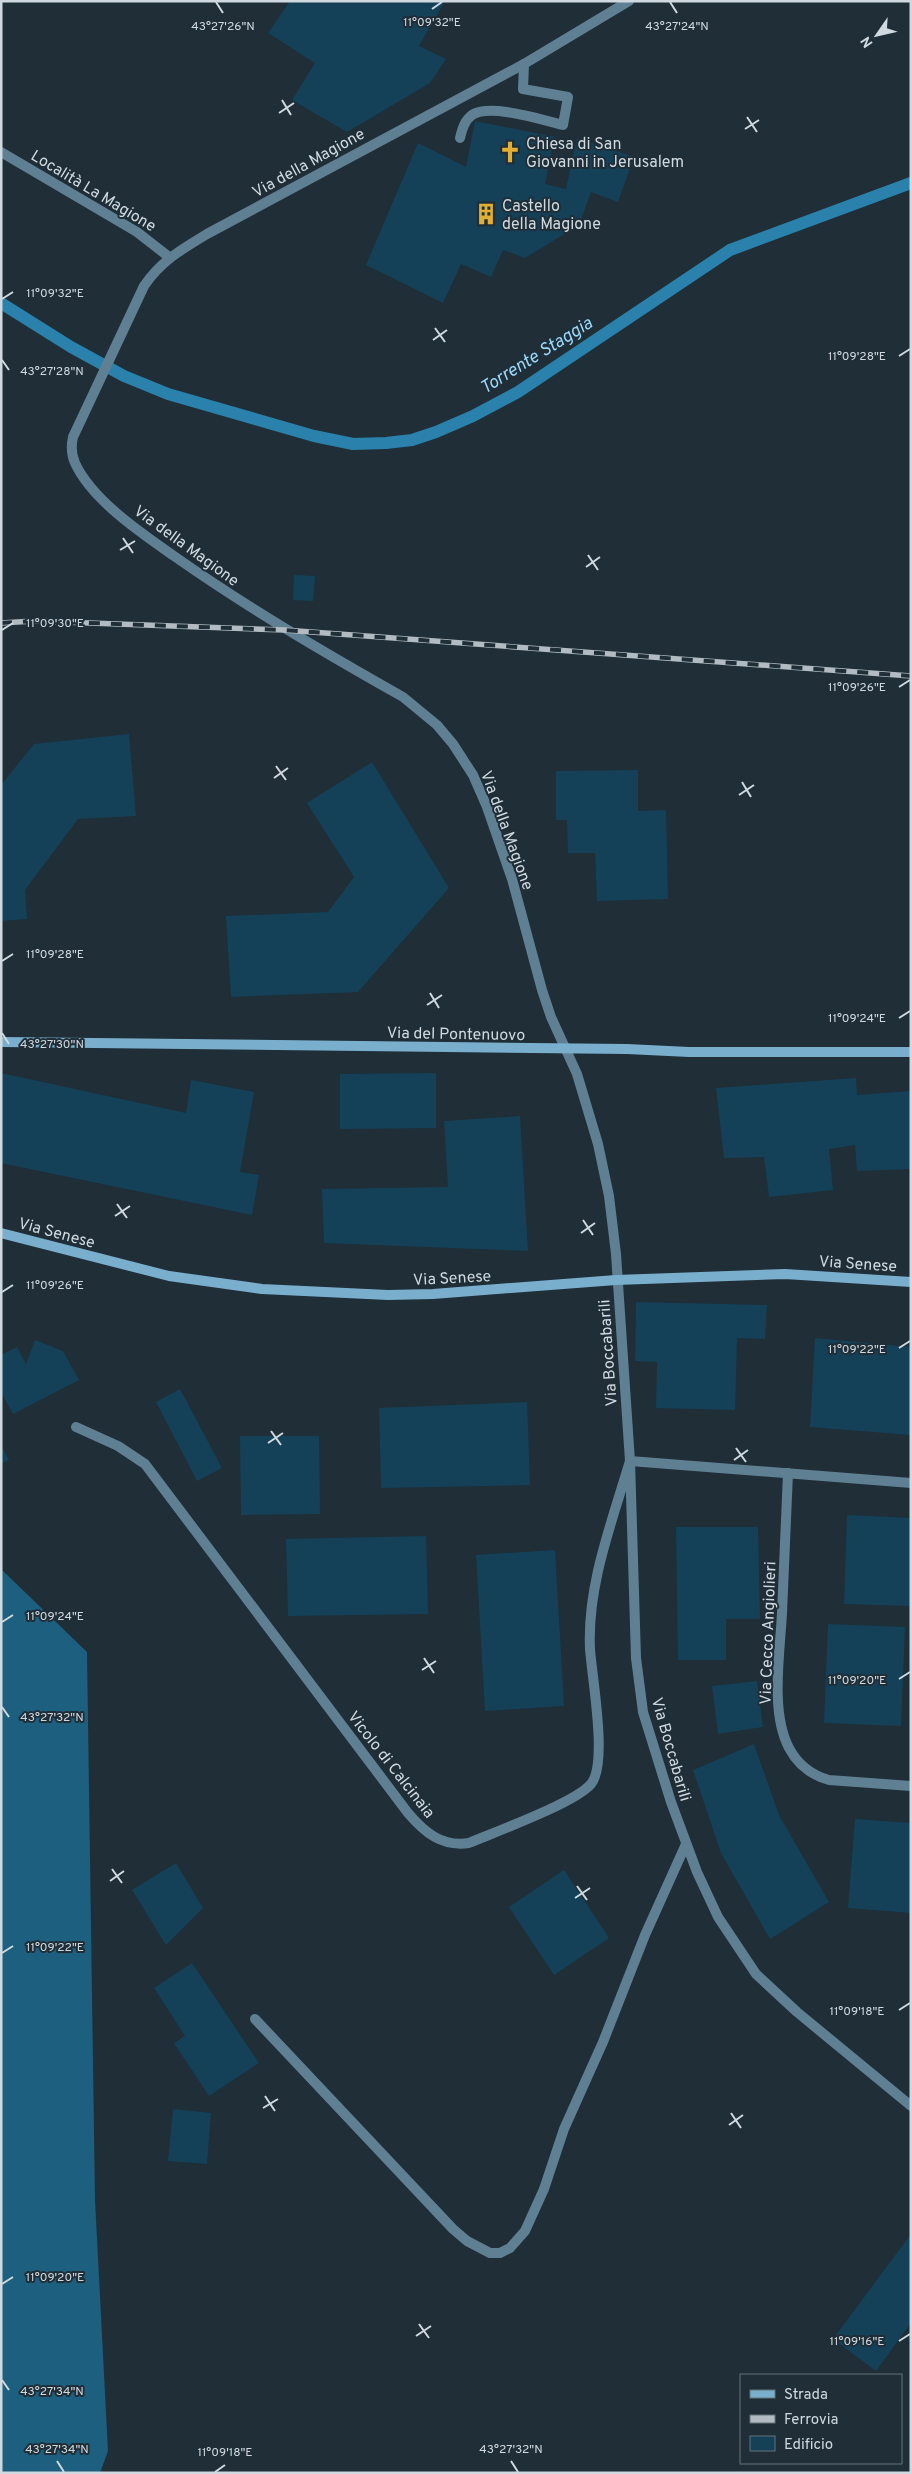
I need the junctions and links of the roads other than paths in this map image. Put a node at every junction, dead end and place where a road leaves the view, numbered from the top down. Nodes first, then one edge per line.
1 (628, 1) edge
2 (524, 64) junction
3 (460, 138) dead end
4 (1, 152) edge
5 (169, 257) junction
6 (1, 1042) edge
7 (566, 1050) junction
8 (911, 1052) edge
9 (1, 1233) edge
10 (616, 1280) junction
11 (911, 1282) edge
12 (76, 1427) dead end
13 (630, 1461) junction
14 (788, 1473) junction
15 (911, 1483) edge
16 (911, 1786) edge
17 (686, 1844) junction
18 (255, 2019) dead end
19 (911, 2106) edge

1 - 2 street, Via della Magione
2 - 3 street
2 - 5 street, Via della Magione
4 - 5 street, Località La Magione
5 - 7 street, Via della Magione
6 - 7 main road, Via del Pontenuovo
7 - 8 main road, Via del Pontenuovo
7 - 10 street, Via della Magione
9 - 10 main road, Via Senese
10 - 11 main road, Via Senese
10 - 13 street, Via Boccabarili
12 - 13 street, Vicolo di Calcinaia
13 - 14 street
13 - 17 street, Via Boccabarili
14 - 15 street
14 - 16 street, Via Cecco Angiolieri
17 - 18 street
17 - 19 street, Via Boccabarili

